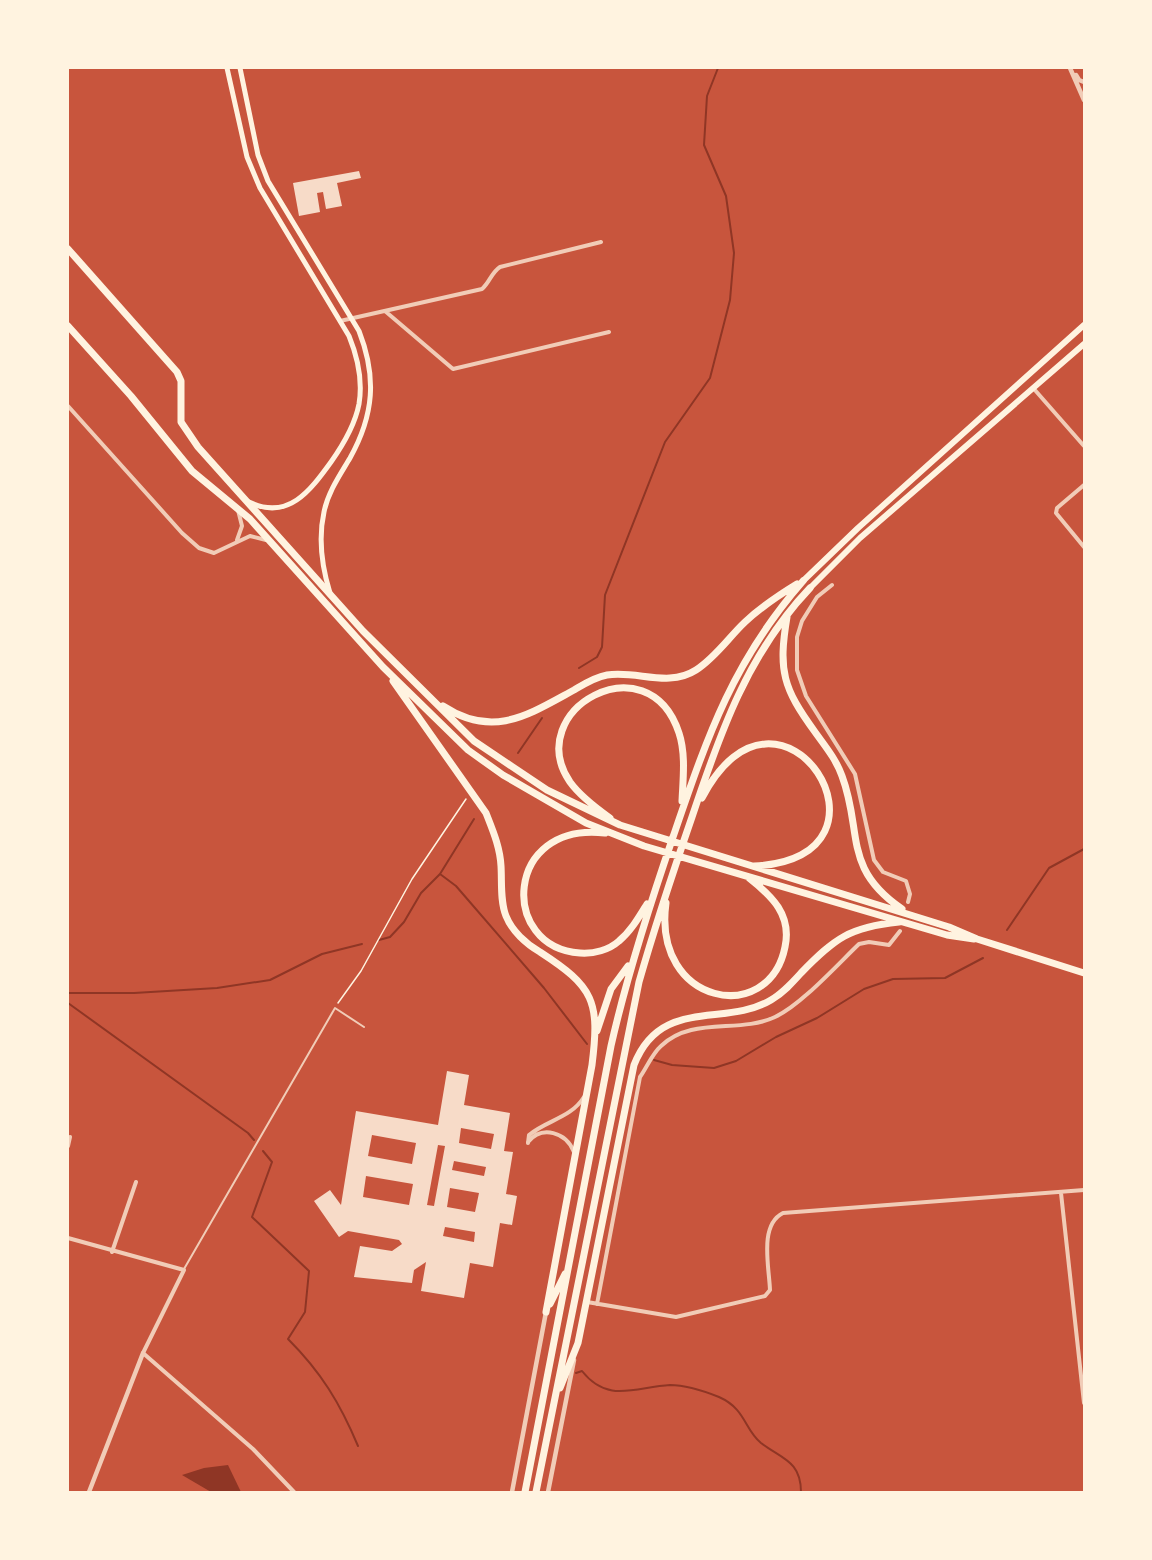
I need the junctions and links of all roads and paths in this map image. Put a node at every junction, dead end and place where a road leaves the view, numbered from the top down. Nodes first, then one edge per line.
1 (227, 68) edge
2 (240, 68) edge
3 (1071, 68) edge
4 (1084, 82) edge
5 (1084, 100) edge
6 (291, 223) junction
7 (281, 225) junction
8 (601, 242) dead end
9 (68, 249) edge
10 (68, 255) edge
11 (79, 262) junction
12 (384, 311) junction
13 (352, 318) junction
14 (340, 321) junction
15 (1084, 325) edge
16 (68, 326) edge
17 (609, 332) dead end
18 (1084, 344) edge
19 (1034, 388) junction
20 (68, 406) edge
21 (1084, 446) edge
22 (1084, 485) edge
23 (245, 500) junction
24 (236, 507) junction
25 (237, 541) junction
26 (270, 541) junction
27 (1084, 547) edge
28 (803, 581) junction
29 (832, 585) dead end
30 (810, 588) joint
31 (330, 594) junction
32 (787, 615) junction
33 (383, 667) junction
34 (431, 698) junction
35 (470, 793) junction
36 (682, 810) junction
37 (689, 824) junction
38 (620, 825) junction
39 (616, 836) junction
40 (749, 866) junction
41 (746, 876) junction
42 (668, 886) junction
43 (653, 895) junction
44 (908, 902) dead end
45 (909, 914) junction
46 (904, 921) junction
47 (900, 932) dead end
48 (977, 939) junction
49 (632, 962) junction
50 (1084, 973) edge
51 (335, 1008) junction
52 (364, 1027) dead end
53 (596, 1033) junction
54 (588, 1089) junction
55 (70, 1137) dead end
56 (68, 1146) edge
57 (576, 1156) junction
58 (136, 1182) dead end
59 (1084, 1191) edge
60 (1061, 1193) junction
61 (68, 1238) edge
62 (112, 1252) junction
63 (570, 1266) junction
64 (184, 1270) junction
65 (586, 1302) junction
66 (597, 1304) junction
67 (546, 1312) junction
68 (578, 1343) junction
69 (143, 1353) junction
70 (1084, 1403) edge
71 (552, 1407) junction
72 (89, 1492) edge
73 (294, 1492) edge
74 (512, 1492) edge
75 (525, 1492) edge
76 (536, 1492) edge
77 (548, 1492) edge

1 - 7 main road
2 - 6 main road
3 - 4 street
3 - 5 street
6 - 7 main road
6 - 13 main road
7 - 14 main road
8 - 12 street
9 - 11 highway
10 - 11 highway
11 - 23 highway
12 - 13 street
12 - 17 street
13 - 14 street
13 - 31 main road
14 - 23 main road
15 - 28 main road
16 - 24 highway
18 - 19 main road
19 - 21 street
19 - 30 main road
20 - 25 street
22 - 27 street
23 - 31 highway
24 - 25 street
24 - 26 highway
25 - 26 street
26 - 33 highway
28 - 34 highway
28 - 36 highway
29 - 44 street
30 - 32 highway
31 - 34 highway
32 - 37 highway
32 - 45 highway
33 - 35 highway
33 - 39 highway
34 - 38 highway
35 - 51 path
35 - 53 highway
36 - 38 highway
36 - 43 highway
37 - 40 highway
37 - 42 highway
38 - 40 highway
39 - 41 highway
39 - 43 highway
40 - 45 highway
41 - 42 highway
41 - 46 highway
42 - 71 highway
43 - 49 highway
45 - 48 highway
46 - 48 highway
46 - 65 highway
47 - 66 street
48 - 50 highway
49 - 53 highway
49 - 63 highway
51 - 52 lane
51 - 64 lane
53 - 54 highway
54 - 57 highway
54 - 57 street
55 - 56 street
57 - 67 highway
58 - 62 street
59 - 60 street
60 - 66 street
60 - 70 street
61 - 62 street
62 - 64 street
63 - 67 highway
63 - 75 highway
64 - 69 street
65 - 66 street
65 - 68 highway
67 - 74 street
68 - 71 highway
68 - 77 street
69 - 72 street
69 - 73 street
71 - 76 highway

